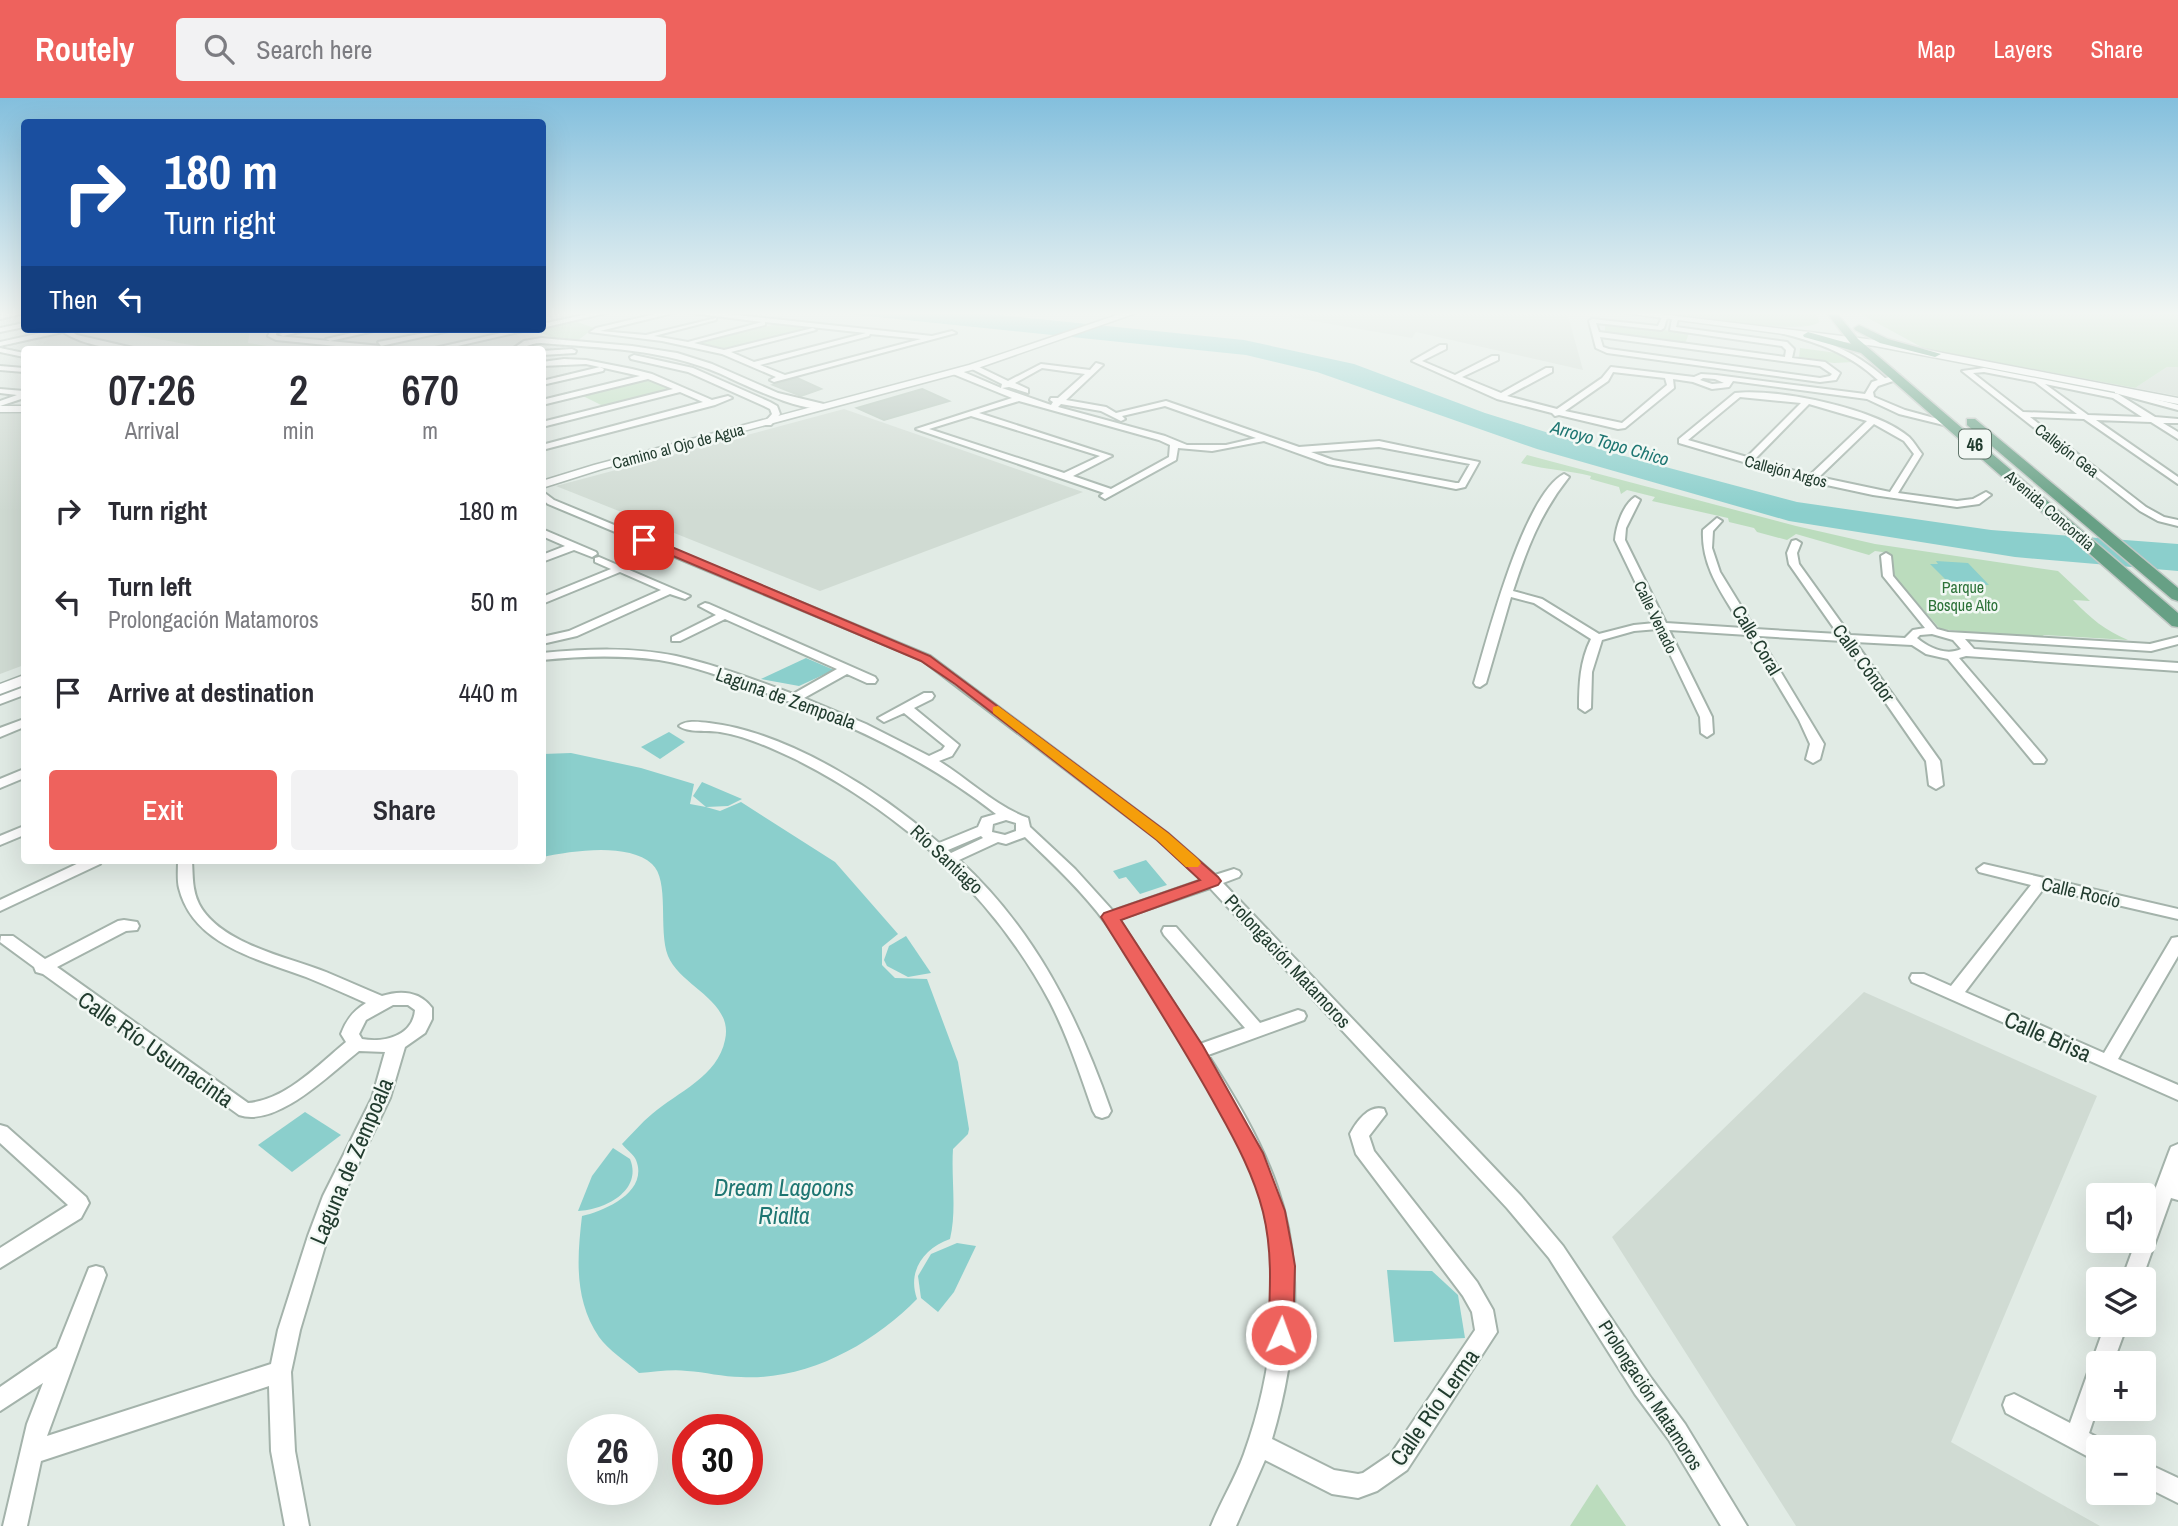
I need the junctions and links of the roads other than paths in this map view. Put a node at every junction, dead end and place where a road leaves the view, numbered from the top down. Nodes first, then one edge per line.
1 (640, 379) edge
2 (657, 379) edge
3 (710, 379) edge
4 (736, 379) edge
5 (778, 379) edge
6 (931, 379) edge
7 (972, 379) edge
8 (999, 379) edge
9 (1020, 379) edge
10 (1084, 379) edge
11 (1456, 379) edge
12 (1533, 379) edge
13 (1605, 379) edge
14 (1670, 379) joint
15 (1699, 379) edge
16 (1719, 379) edge
17 (1727, 379) edge
18 (1810, 379) edge
19 (1829, 379) edge
20 (1886, 379) edge
21 (1907, 379) edge
22 (1907, 379) edge
23 (1974, 379) edge
24 (2028, 379) edge
25 (2066, 379) edge
26 (2035, 380) junction
27 (768, 382) dead end
28 (1697, 382) junction
29 (1011, 384) junction
30 (1729, 384) junction
31 (1717, 387) junction
32 (2111, 387) junction
33 (681, 389) junction
34 (996, 389) junction
35 (1799, 389) junction
36 (0, 391) edge
37 (21, 394) edge
38 (1738, 395) junction
39 (1754, 396) junction
40 (1500, 397) junction
41 (728, 398) dead end
42 (1018, 398) junction
43 (785, 399) junction
44 (1872, 399) junction
45 (2178, 401) edge
46 (546, 402) edge
47 (1060, 402) junction
48 (712, 403) junction
49 (767, 404) junction
50 (1805, 404) junction
51 (828, 406) junction
52 (1051, 407) junction
53 (2178, 408) edge
54 (971, 413) junction
55 (1953, 413) junction
56 (1555, 414) junction
57 (2020, 414) junction
58 (1116, 415) junction
59 (2085, 417) junction
60 (1874, 419) junction
61 (2153, 419) junction
62 (2177, 420) edge
63 (768, 423) junction
64 (546, 424) edge
65 (1120, 427) junction
66 (2178, 436) edge
67 (1265, 438) junction
68 (1174, 446) junction
69 (546, 447) edge
70 (1299, 450) junction
71 (1748, 461) junction
72 (1065, 477) junction
73 (1564, 477) dead end
74 (1811, 479) junction
75 (2178, 481) edge
76 (546, 484) edge
77 (1112, 492) junction
78 (1892, 495) junction
79 (1986, 495) dead end
80 (1102, 497) dead end
81 (546, 498) edge
82 (1635, 500) dead end
83 (1717, 521) dead end
84 (2174, 522) edge
85 (546, 534) edge
86 (1796, 542) dead end
87 (574, 547) junction
88 (1886, 556) dead end
89 (546, 558) edge
90 (619, 569) junction
91 (669, 590) junction
92 (1506, 592) junction
93 (685, 596) dead end
94 (2178, 596) edge
95 (546, 599) edge
96 (705, 606) dead end
97 (724, 615) junction
98 (2178, 622) edge
99 (1659, 626) junction
100 (1933, 631) junction
101 (1753, 632) junction
102 (1950, 635) junction
103 (1597, 638) junction
104 (1846, 638) junction
105 (676, 639) dead end
106 (2178, 640) edge
107 (546, 641) edge
108 (1914, 642) junction
109 (2068, 643) junction
110 (2151, 648) junction
111 (1966, 652) junction
112 (1951, 655) junction
113 (546, 657) edge
114 (2083, 658) junction
115 (2174, 665) edge
116 (847, 669) junction
117 (871, 680) dead end
118 (21, 681) edge
119 (1480, 683) dead end
120 (0, 689) edge
121 (21, 692) edge
122 (928, 696) dead end
123 (0, 699) edge
124 (794, 699) junction
125 (905, 707) junction
126 (1585, 708) dead end
127 (884, 718) dead end
128 (21, 724) edge
129 (685, 726) dead end
130 (0, 733) edge
131 (1707, 733) dead end
132 (1813, 759) dead end
133 (931, 760) junction
134 (2039, 760) dead end
135 (21, 775) edge
136 (0, 784) edge
137 (1936, 785) dead end
138 (1006, 815) junction
139 (1026, 830) junction
140 (21, 832) edge
141 (989, 834) junction
142 (0, 841) edge
143 (946, 853) junction
144 (89, 864) edge
145 (185, 864) edge
146 (1984, 869) dead end
147 (1234, 874) dead end
148 (1212, 881) junction
149 (2041, 882) junction
150 (0, 906) edge
151 (2178, 914) edge
152 (1110, 917) junction
153 (131, 926) dead end
154 (1170, 931) dead end
155 (7, 940) dead end
156 (2178, 942) edge
157 (42, 968) junction
158 (1917, 978) dead end
159 (1954, 994) junction
160 (381, 1003) junction
161 (1298, 1016) dead end
162 (1257, 1031) junction
163 (397, 1043) junction
164 (356, 1044) junction
165 (1196, 1052) junction
166 (2107, 1062) junction
167 (2178, 1093) edge
168 (1102, 1111) dead end
169 (1377, 1114) dead end
170 (0, 1132) edge
171 (2178, 1152) edge
172 (2171, 1189) edge
173 (0, 1259) edge
174 (2137, 1267) edge
175 (96, 1275) dead end
176 (63, 1356) junction
177 (280, 1372) junction
178 (0, 1400) edge
179 (2014, 1405) dead end
180 (2086, 1409) edge
181 (2076, 1438) junction
182 (2086, 1443) edge
183 (1259, 1445) junction
184 (31, 1453) junction
185 (2156, 1480) edge
186 (2178, 1491) edge
187 (15, 1526) edge
188 (297, 1526) edge
189 (1223, 1526) edge
190 (1735, 1526) edge

1 - 46 street
2 - 33 street
3 - 49 street
4 - 43 street
5 - 27 street
6 - 51 street, Camino al Ojo de Agua
7 - 34 street
8 - 29 street
9 - 29 street
10 - 47 street
11 - 40 street
12 - 40 street
13 - 56 street
14 - 28 street
14 - 56 street
15 - 28 street
16 - 30 street
17 - 35 street
18 - 19 street
20 - 44 street
21 - 55 main road, Avenida Concordia / 46
22 - 55 main road, Avenida Concordia / 46
23 - 57 street, Callejón Gea
24 - 26 street, Callejón Gea
25 - 32 street
26 - 59 street
26 - 61 street
28 - 31 street
29 - 34 street
29 - 47 street
30 - 31 street
30 - 35 street
30 - 39 street
31 - 38 street
32 - 45 street
32 - 53 street
33 - 48 street
33 - 64 street
34 - 42 street
35 - 44 street
36 - 37 street
38 - 39 street
38 - 71 street, Callejón Argos
39 - 50 street
40 - 56 street
41 - 48 street
42 - 52 street
42 - 54 street
43 - 49 street
43 - 51 street
44 - 55 street
47 - 52 street
47 - 58 street
48 - 69 street
49 - 63 street
50 - 60 street
50 - 71 street
51 - 63 street, Camino al Ojo de Agua
52 - 65 street
53 - 62 street
54 - 72 street
54 - 72 street
55 - 94 main road, Avenida Concordia / 46
55 - 98 main road, Avenida Concordia / 46
57 - 59 street
57 - 84 street, Callejón Gea
58 - 65 street
58 - 67 street
59 - 61 street
59 - 75 street
60 - 74 street
60 - 78 street
61 - 62 street
61 - 66 street
63 - 76 street, Camino al Ojo de Agua
65 - 68 street
67 - 68 street
67 - 70 street
68 - 77 street
70 - 70 street
71 - 74 street, Callejón Argos
72 - 77 street
73 - 92 street
74 - 78 street, Callejón Argos
77 - 80 street
78 - 79 street, Callejón Argos
81 - 148 street, Prolongación Matamoros
82 - 99 street, Calle Venado
83 - 101 street, Calle Coral
85 - 87 street
86 - 104 street, Calle Cóndor
87 - 89 street
87 - 90 street
88 - 100 street
90 - 91 street
90 - 95 street
91 - 93 street
91 - 107 street
92 - 103 street
92 - 119 street
96 - 97 street
97 - 105 street
97 - 116 street
99 - 101 street
99 - 103 street
99 - 131 street, Calle Venado
100 - 102 street
100 - 108 street
101 - 104 street
101 - 132 street, Calle Coral
102 - 109 street
102 - 111 street
103 - 126 street
104 - 108 street
104 - 137 street, Calle Cóndor
106 - 110 street
108 - 112 street
109 - 110 street
109 - 114 street
110 - 115 street
111 - 112 street
111 - 114 street
112 - 134 street
113 - 124 street, Laguna de Zempoala
114 - 115 street
116 - 117 street
116 - 124 street
118 - 120 street
121 - 123 street
122 - 125 street
124 - 133 street, Laguna de Zempoala
125 - 127 street
125 - 133 street
128 - 130 street
129 - 143 street, Río Santiago
133 - 138 street, Laguna de Zempoala
135 - 136 street
138 - 139 street, Laguna de Zempoala
138 - 141 street
139 - 141 street
139 - 152 street
140 - 142 street
141 - 143 street
143 - 168 street, Río Santiago
144 - 150 street
145 - 160 street
146 - 149 street, Calle Rocío
147 - 148 street
148 - 152 street
148 - 190 street, Prolongación Matamoros
149 - 151 street, Calle Rocío
149 - 159 street
152 - 165 street
153 - 157 street
154 - 162 street
155 - 157 street, Calle Río Usumacinta
156 - 166 street
157 - 164 street, Calle Río Usumacinta
158 - 159 street, Calle Brisa
159 - 166 street, Calle Brisa
160 - 163 street
160 - 164 street
161 - 162 street
162 - 165 street
163 - 164 street
163 - 177 street, Laguna de Zempoala
165 - 183 street
166 - 167 street, Calle Brisa
169 - 183 street, Calle Río Lerma
170 - 173 street
171 - 172 street
172 - 174 street
175 - 176 street
176 - 178 street
176 - 184 street
177 - 184 street
177 - 188 street, Laguna de Zempoala
179 - 181 street
180 - 181 street
181 - 182 street
183 - 189 street
184 - 187 street
185 - 186 street

